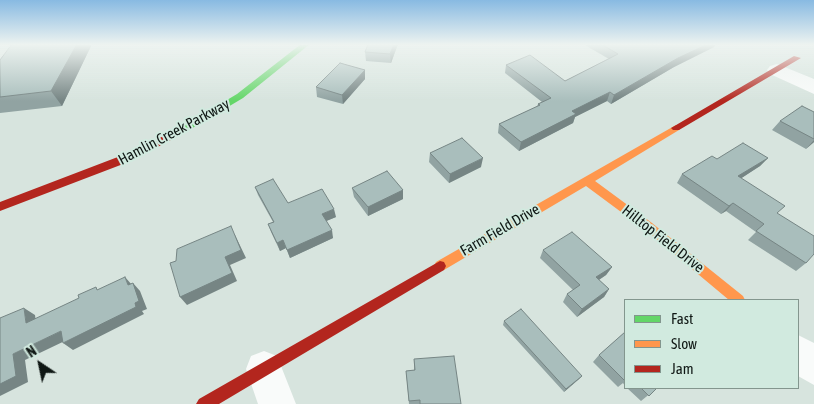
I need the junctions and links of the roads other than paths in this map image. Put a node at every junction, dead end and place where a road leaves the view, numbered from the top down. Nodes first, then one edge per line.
1 (283, 63) edge
2 (790, 63) edge
3 (777, 70) junction
4 (814, 87) edge
5 (586, 180) junction
6 (0, 207) edge
7 (737, 299) edge
8 (799, 353) edge
9 (814, 367) edge
10 (264, 369) junction
11 (204, 404) edge
12 (277, 404) edge

1 - 6 street, Hamlin Creek Parkway
2 - 3 street, Farm Field Drive
3 - 4 street
3 - 5 street, Farm Field Drive
5 - 7 street, Hilltop Field Drive
5 - 10 street, Farm Field Drive
8 - 9 street
10 - 11 street, Farm Field Drive
10 - 12 street

